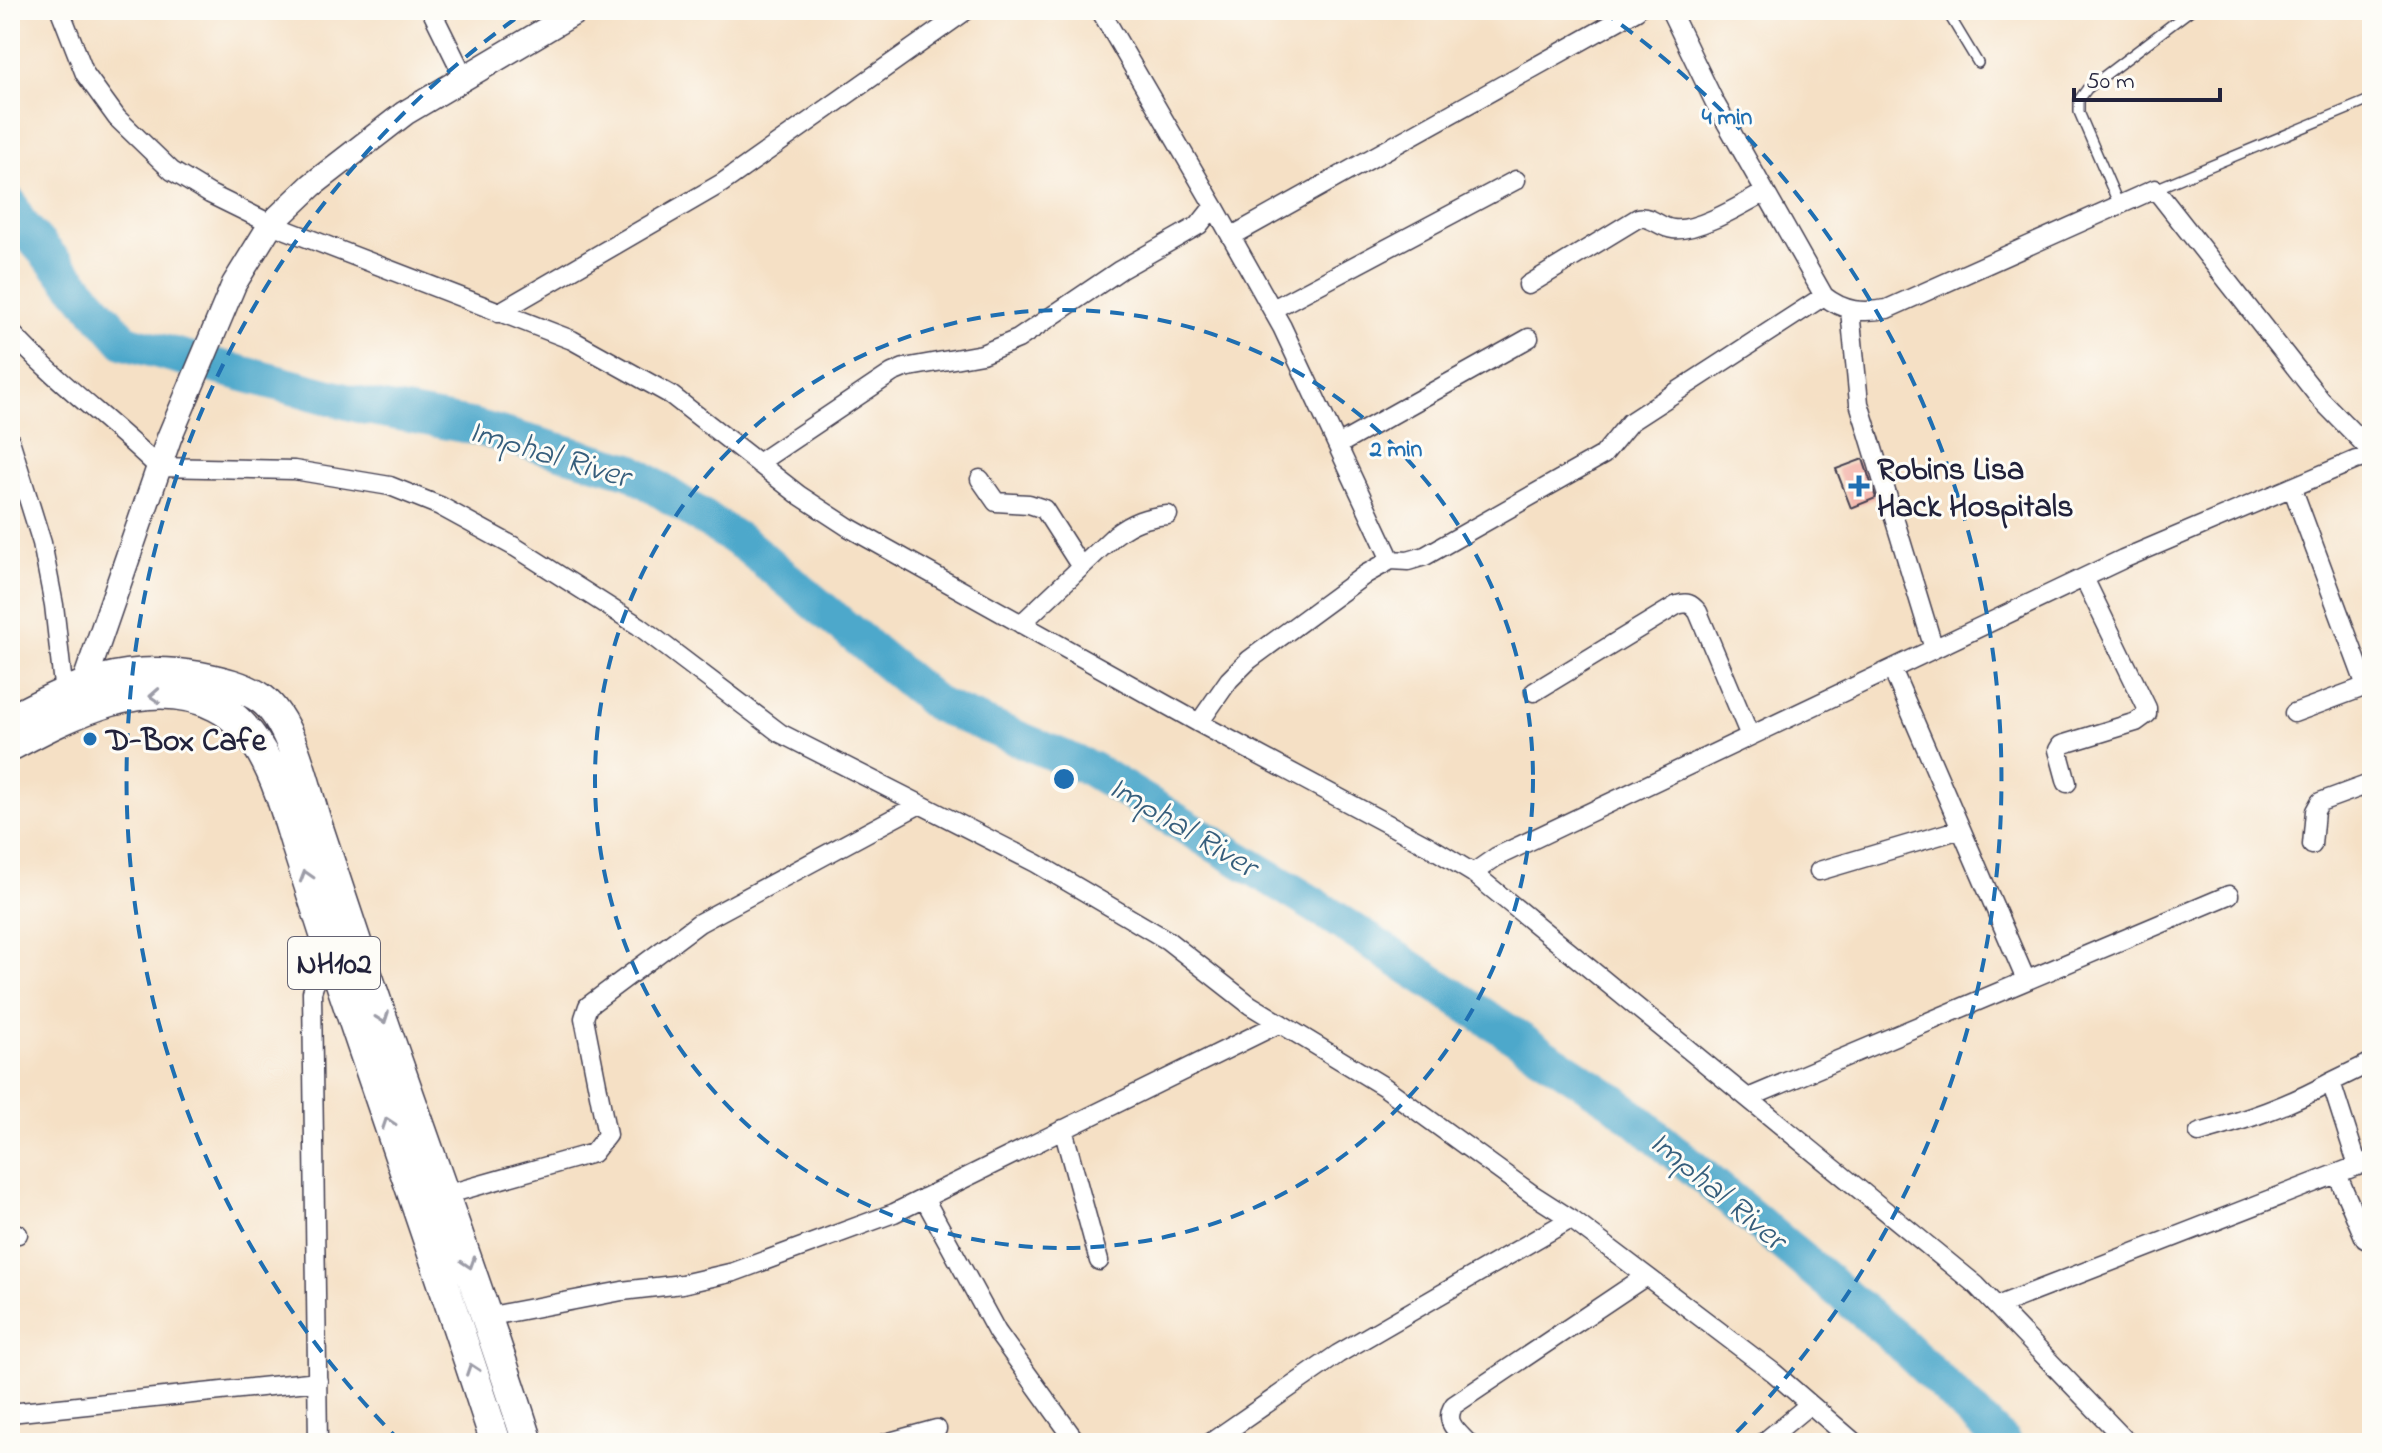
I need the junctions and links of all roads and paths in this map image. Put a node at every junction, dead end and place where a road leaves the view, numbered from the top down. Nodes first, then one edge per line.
1 (60, 10) edge
2 (431, 10) edge
3 (579, 10) edge
4 (967, 10) edge
5 (1100, 10) edge
6 (1637, 10) edge
7 (1670, 10) edge
8 (1946, 10) edge
9 (2191, 10) edge
10 (1978, 63) dead end
11 (464, 77) junction
12 (2372, 99) edge
13 (1516, 180) dead end
14 (2155, 189) junction
15 (1765, 192) junction
16 (2119, 205) junction
17 (1214, 206) junction
18 (271, 224) junction
19 (1232, 236) junction
20 (1528, 285) dead end
21 (1824, 296) junction
22 (1273, 309) junction
23 (1850, 310) junction
24 (498, 313) junction
25 (10, 331) edge
26 (1529, 338) dead end
27 (10, 440) edge
28 (1338, 445) junction
29 (2372, 455) edge
30 (758, 463) junction
31 (158, 467) junction
32 (15, 470) edge
33 (980, 479) dead end
34 (2292, 487) junction
35 (1168, 515) dead end
36 (1391, 560) junction
37 (1081, 567) junction
38 (2084, 578) junction
39 (1021, 624) junction
40 (1934, 649) junction
41 (1892, 669) junction
42 (2369, 685) edge
43 (1534, 692) dead end
44 (71, 699) junction
45 (2294, 713) dead end
46 (10, 720) edge
47 (1199, 723) junction
48 (1750, 736) junction
49 (10, 746) edge
50 (2067, 783) dead end
51 (2372, 783) edge
52 (920, 804) junction
53 (1961, 829) junction
54 (2312, 845) dead end
55 (1819, 871) dead end
56 (1473, 873) junction
57 (2229, 895) dead end
58 (352, 930) junction
59 (330, 951) junction
60 (2026, 980) junction
61 (1280, 1023) junction
62 (2372, 1062) edge
63 (2331, 1082) junction
64 (1748, 1098) junction
65 (1063, 1129) junction
66 (2199, 1133) dead end
67 (2365, 1163) edge
68 (2337, 1174) junction
69 (445, 1195) junction
70 (924, 1198) junction
71 (1571, 1219) junction
72 (2372, 1242) edge
73 (1099, 1261) dead end
74 (1646, 1276) junction
75 (1997, 1306) junction
76 (486, 1317) junction
77 (318, 1381) junction
78 (1810, 1404) junction
79 (10, 1413) edge
80 (937, 1429) dead end
81 (318, 1443) edge
82 (496, 1443) edge
83 (528, 1443) edge
84 (886, 1443) edge
85 (1077, 1443) edge
86 (1210, 1443) edge
87 (1468, 1443) edge
88 (1763, 1443) edge
89 (1855, 1443) edge
90 (2128, 1443) edge

1 - 18 street
2 - 11 street
3 - 11 street
4 - 24 street
5 - 17 street
6 - 19 street
7 - 15 street
8 - 10 lane
9 - 16 lane
11 - 18 street
12 - 14 lane
13 - 22 street
14 - 16 street
14 - 29 street
15 - 20 street
15 - 21 street
16 - 23 street
17 - 19 street
17 - 30 street
18 - 24 street
18 - 31 street
19 - 22 street
21 - 23 street
21 - 36 street
22 - 28 street
23 - 40 street
24 - 30 street
25 - 31 street
26 - 28 street
27 - 32 street
28 - 36 street
29 - 34 street
30 - 39 street
31 - 44 street
31 - 52 street
32 - 44 street
33 - 37 street
34 - 38 street
34 - 42 street
35 - 37 street
36 - 47 street
37 - 39 street
38 - 40 street
38 - 50 street
39 - 47 street
40 - 41 street
41 - 48 street
41 - 53 street
42 - 45 street
43 - 48 street
44 - 46 highway, NH102
44 - 49 highway, NH102
44 - 58 highway, NH102
59 -> 44 highway, NH102
47 - 56 street
48 - 56 street
51 - 54 street
52 - 61 street
52 - 69 street
53 - 55 street
53 - 60 street
56 - 64 street
57 - 60 street
58 - 59 street
58 -> 69 highway, NH102
59 - 77 street
82 -> 59 highway, NH102
60 - 64 street
61 - 65 street
61 - 71 street
62 - 63 street
63 - 66 street
63 - 67 street
64 - 75 street
65 - 70 street
65 - 73 street
67 - 68 street
68 - 72 street
68 - 75 street
69 -> 76 highway, NH102
70 - 76 street
70 - 85 street
71 - 74 street
71 - 86 street
74 - 78 street
74 - 87 street
75 - 90 street
76 - 83 highway, NH102
77 - 79 street
77 - 81 street
78 - 88 street
78 - 89 street
80 - 84 street

